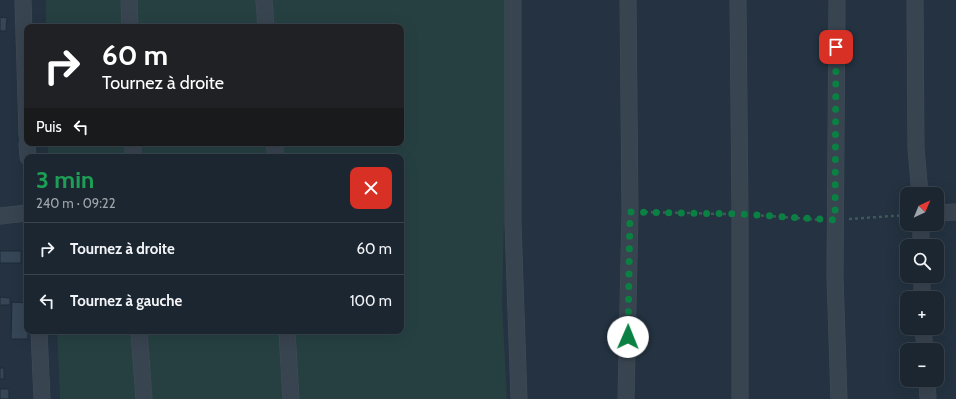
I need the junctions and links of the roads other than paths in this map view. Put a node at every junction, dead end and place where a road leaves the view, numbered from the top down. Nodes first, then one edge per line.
1 (23, 0) edge
2 (129, 0) edge
3 (264, 0) edge
4 (513, 0) edge
5 (628, 0) edge
6 (738, 0) edge
7 (837, 0) edge
8 (915, 0) edge
9 (130, 24) edge
10 (266, 24) edge
11 (24, 34) edge
12 (919, 187) edge
13 (956, 212) edge
14 (944, 213) edge
15 (24, 214) edge
16 (0, 216) edge
17 (39, 334) edge
18 (139, 334) edge
19 (287, 334) edge
20 (927, 387) edge
21 (42, 399) edge
22 (144, 399) edge
23 (291, 399) edge
24 (519, 399) edge
25 (626, 399) edge
26 (740, 399) edge
27 (839, 399) edge
28 (928, 399) edge

1 - 11 street
2 - 9 street
3 - 10 street
4 - 24 street
5 - 25 street
6 - 26 street
7 - 27 street
8 - 12 street
13 - 14 street
15 - 16 street
17 - 21 street
18 - 22 street
19 - 23 street
20 - 28 street

